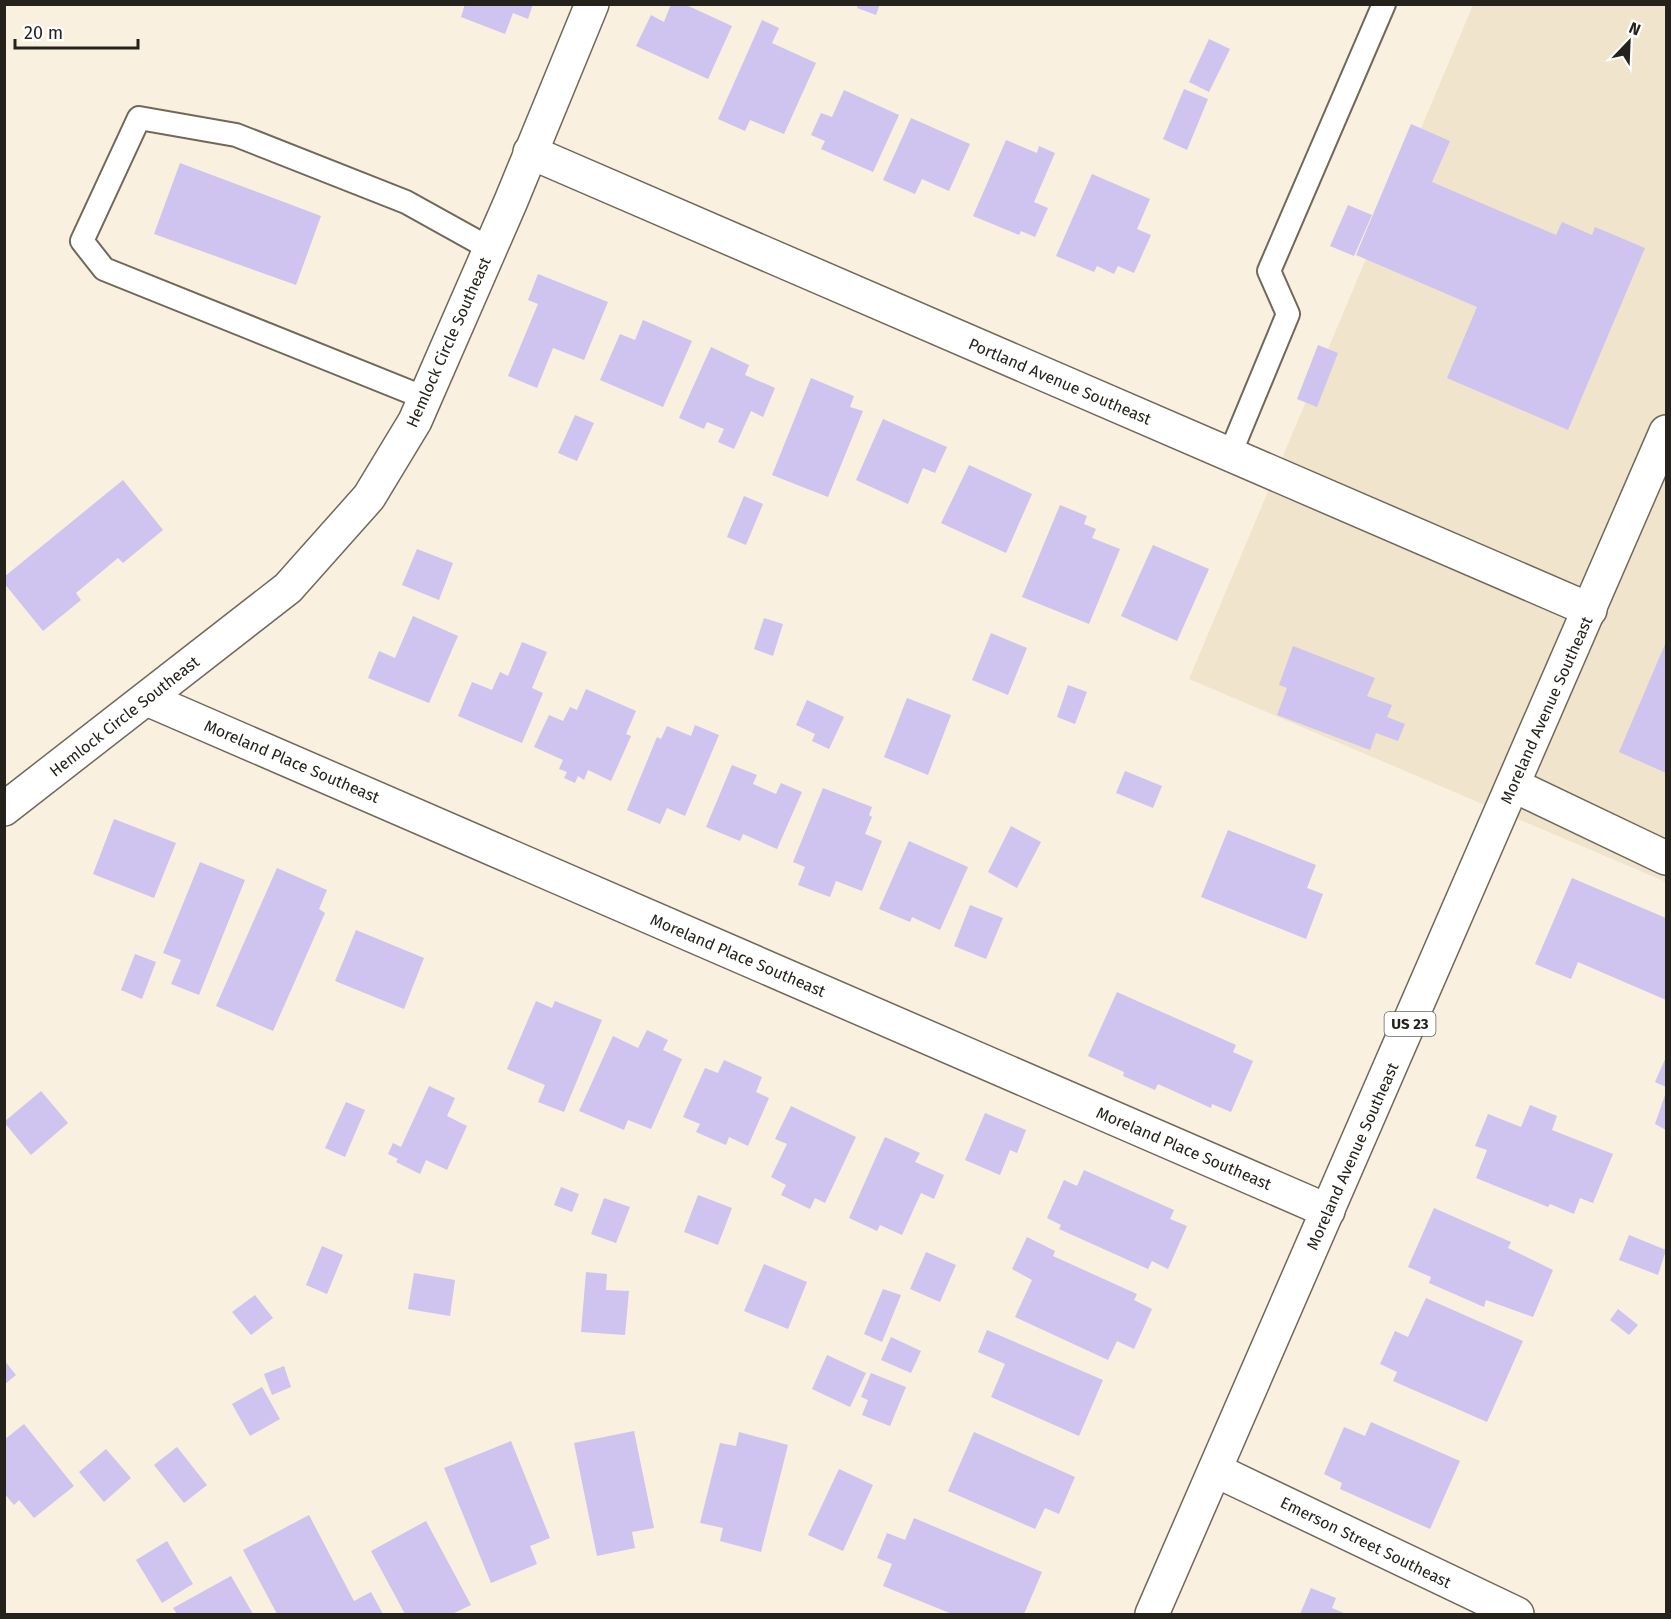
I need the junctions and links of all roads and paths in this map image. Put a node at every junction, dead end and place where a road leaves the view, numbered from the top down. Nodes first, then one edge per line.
1 (592, 4) edge
2 (1384, 4) edge
3 (530, 152) junction
4 (489, 248) junction
5 (425, 398) junction
6 (1666, 432) edge
7 (1230, 454) junction
8 (1590, 610) junction
9 (147, 699) junction
10 (1513, 785) junction
11 (4, 809) edge
12 (1666, 858) edge
13 (1328, 1211) junction
14 (1215, 1470) junction
15 (1152, 1614) edge
16 (1517, 1614) edge

1 - 3 main road, Hemlock Circle Southeast
2 - 7 lane
3 - 4 main road, Hemlock Circle Southeast
3 - 7 main road, Portland Avenue Southeast
4 - 5 main road, Hemlock Circle Southeast
4 - 5 lane
5 - 9 main road, Hemlock Circle Southeast
6 - 8 main road, Moreland Avenue Southeast / US 23
7 - 8 main road, Portland Avenue Southeast
8 - 10 main road, Moreland Avenue Southeast / US 23
9 - 11 main road, Hemlock Circle Southeast
9 - 13 main road, Moreland Place Southeast
10 - 12 main road
10 - 13 main road, Moreland Avenue Southeast / US 23
13 - 14 main road, Moreland Avenue Southeast / US 23
14 - 15 main road, Moreland Avenue Southeast / US 23
14 - 16 main road, Emerson Street Southeast

